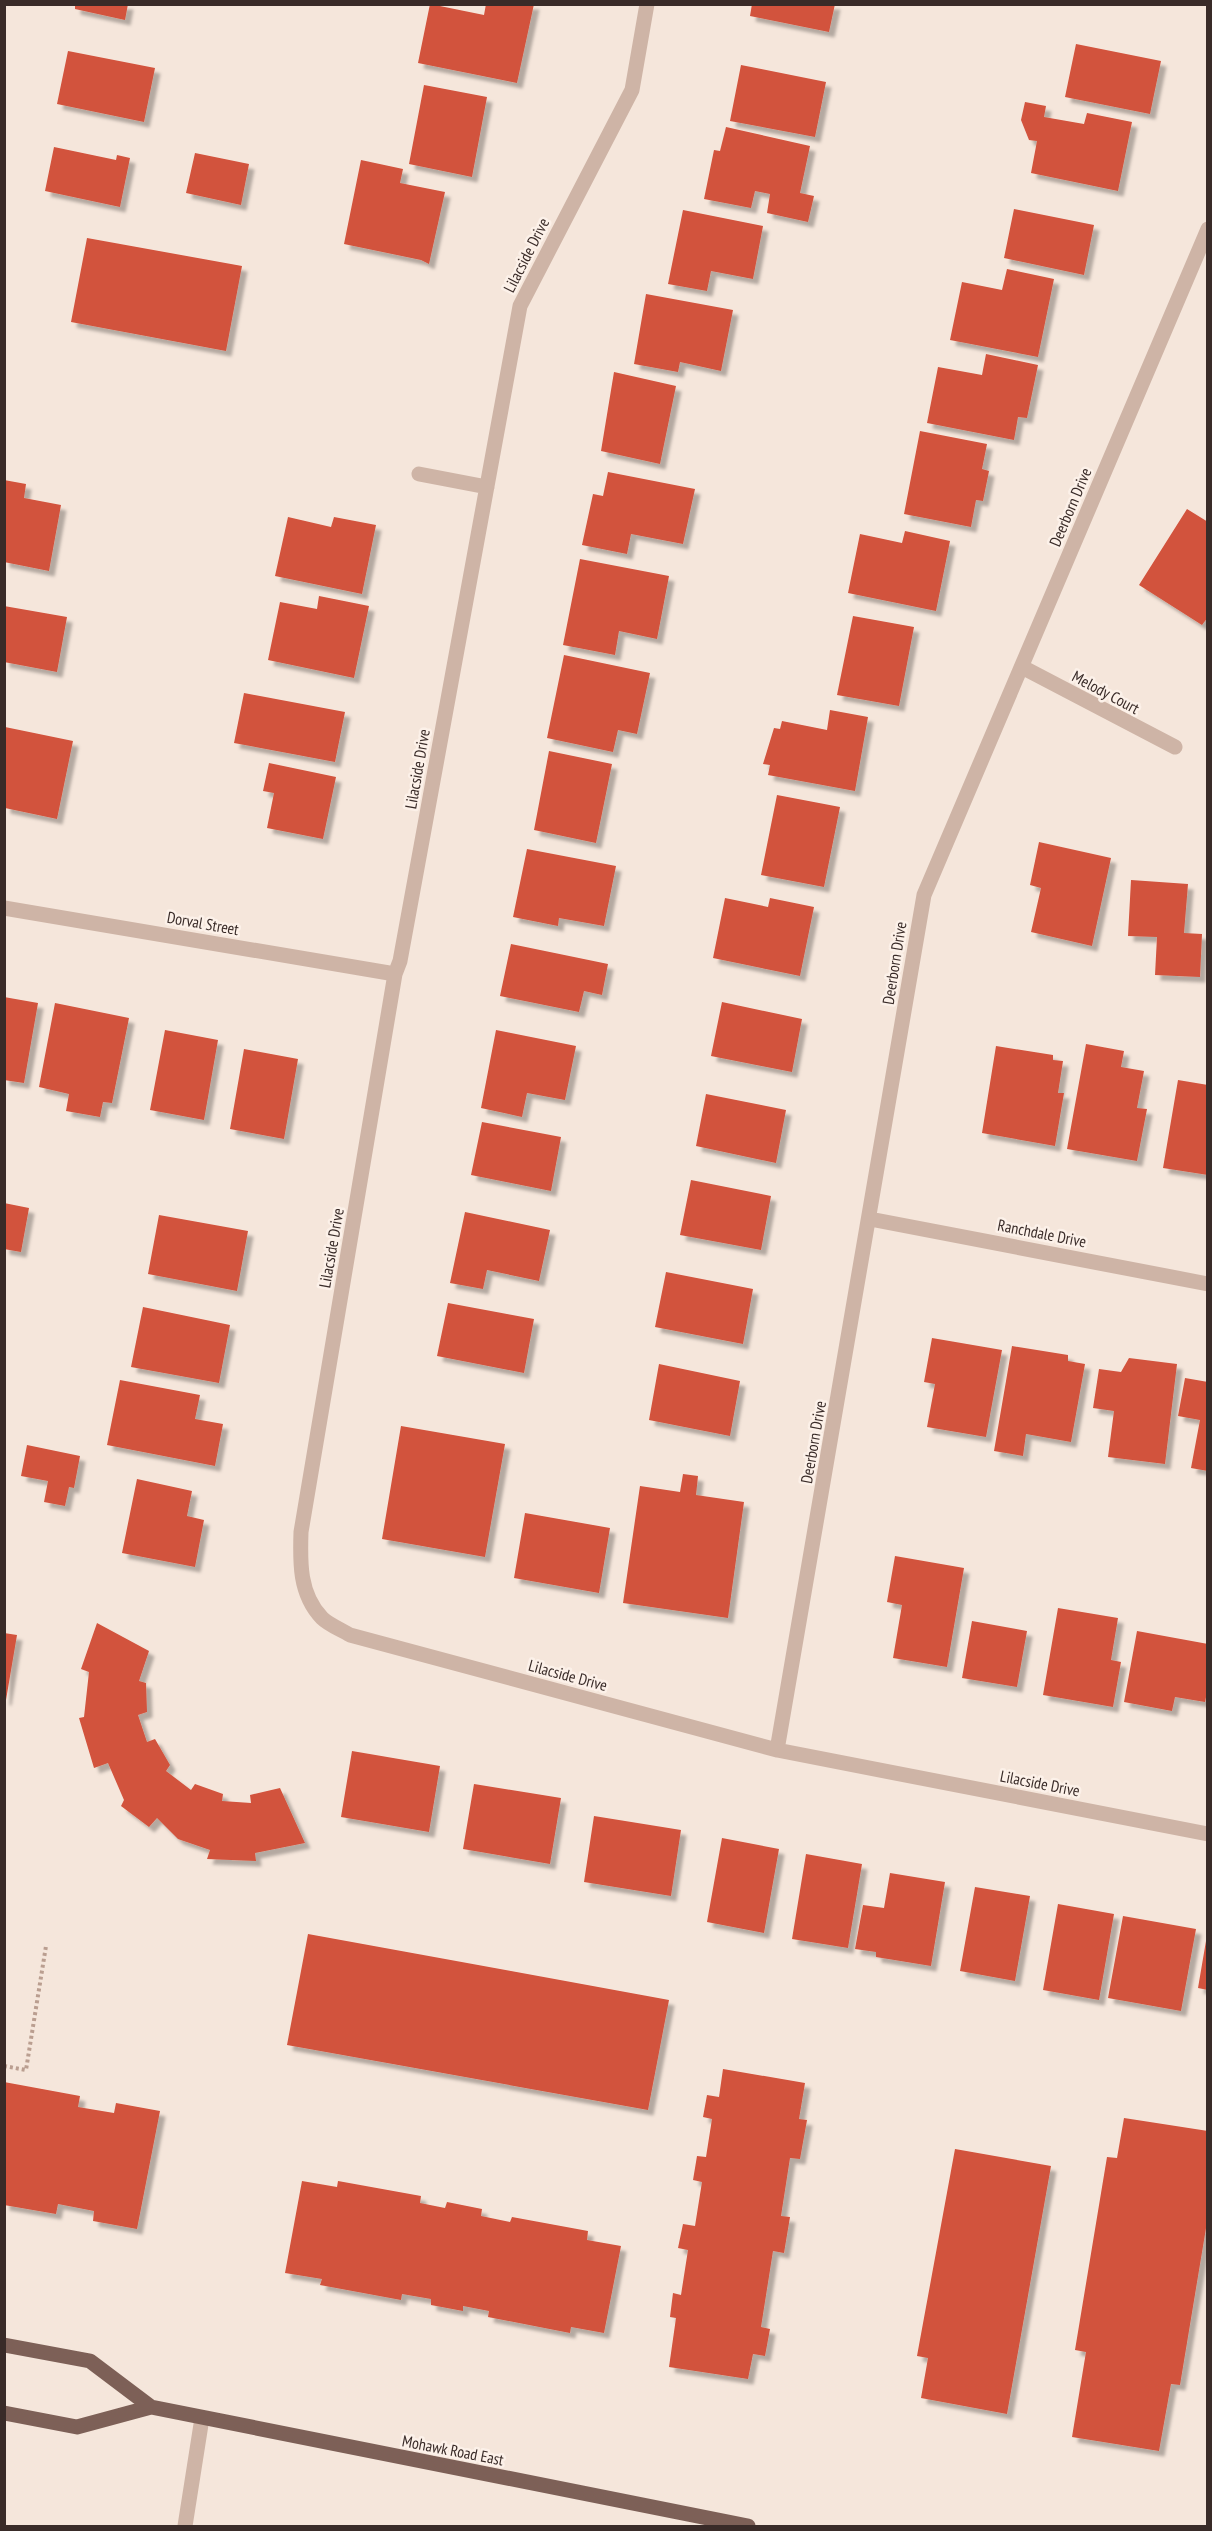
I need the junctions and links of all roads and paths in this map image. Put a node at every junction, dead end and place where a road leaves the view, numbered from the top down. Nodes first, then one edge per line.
1 (646, 4) edge
2 (1208, 229) edge
3 (419, 474) dead end
4 (487, 487) junction
5 (1022, 667) junction
6 (1174, 747) dead end
7 (4, 908) edge
8 (395, 974) junction
9 (870, 1219) junction
10 (1208, 1284) edge
11 (777, 1750) junction
12 (1208, 1834) edge
13 (46, 1946) dead end
14 (4, 2066) edge
15 (4, 2345) edge
16 (151, 2407) junction
17 (4, 2413) edge
18 (202, 2418) junction
19 (185, 2526) edge
20 (748, 2526) edge

1 - 4 street, Lilacside Drive
2 - 5 street, Deerborn Drive
3 - 4 street
4 - 8 street, Lilacside Drive
5 - 6 street, Melody Court
5 - 9 street, Deerborn Drive
7 - 8 street, Dorval Street
8 - 11 street, Lilacside Drive
9 - 10 street, Ranchdale Drive
9 - 11 street, Deerborn Drive
11 - 12 street, Lilacside Drive
13 - 14 path
15 - 16 main road, Mohawk Road East
16 - 17 main road, Mohawk Road East
16 - 18 main road, Mohawk Road East
18 - 19 street
18 - 20 main road, Mohawk Road East

